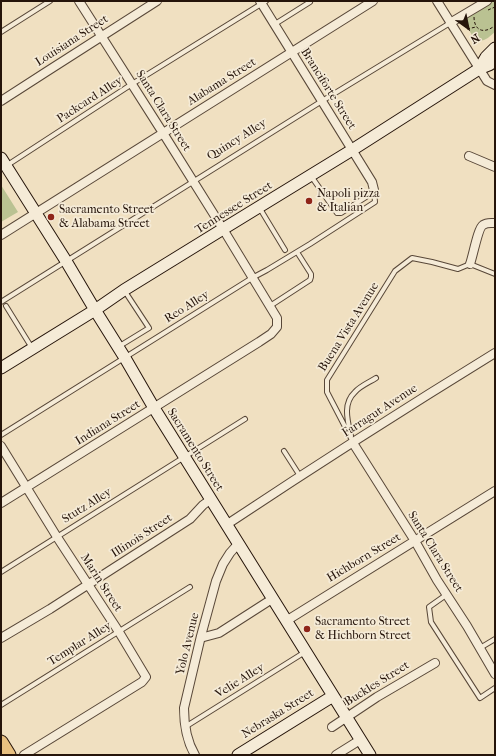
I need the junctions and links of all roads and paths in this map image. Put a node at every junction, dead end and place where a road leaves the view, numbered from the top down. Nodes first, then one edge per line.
1 (50, 1) edge
2 (79, 1) edge
3 (157, 1) edge
4 (374, 1) edge
5 (437, 1) edge
6 (486, 1) edge
7 (263, 2) edge
8 (310, 2) dead end
9 (495, 7) edge
10 (485, 10) dead end
11 (476, 14) dead end
12 (450, 23) junction
13 (274, 24) junction
14 (476, 27) junction
15 (467, 29) dead end
16 (495, 29) edge
17 (1, 32) edge
18 (102, 36) junction
19 (495, 48) edge
20 (292, 52) junction
21 (495, 61) edge
22 (479, 69) junction
23 (132, 84) junction
24 (495, 85) edge
25 (1, 101) edge
26 (322, 101) junction
27 (163, 133) junction
28 (352, 150) junction
29 (469, 156) dead end
30 (3, 162) edge
31 (495, 167) edge
32 (310, 176) junction
33 (193, 182) junction
34 (374, 190) joint
35 (366, 197) dead end
36 (259, 207) junction
37 (36, 214) junction
38 (495, 223) edge
39 (223, 229) junction
40 (1, 235) edge
41 (286, 250) dead end
42 (297, 252) junction
43 (66, 261) junction
44 (470, 264) junction
45 (495, 274) edge
46 (252, 278) junction
47 (124, 290) junction
48 (1, 302) edge
49 (6, 306) dead end
50 (270, 306) junction
51 (94, 310) junction
52 (32, 348) junction
53 (118, 348) junction
54 (495, 353) edge
55 (125, 358) junction
56 (227, 362) joint
57 (1, 368) edge
58 (376, 378) dead end
59 (154, 408) junction
60 (245, 419) dead end
61 (1, 435) edge
62 (353, 443) junction
63 (1, 446) edge
64 (284, 451) dead end
65 (184, 457) junction
66 (300, 476) junction
67 (26, 488) junction
68 (495, 491) edge
69 (1, 503) edge
70 (212, 503) junction
71 (231, 527) junction
72 (57, 537) junction
73 (415, 541) junction
74 (238, 544) junction
75 (1, 572) edge
76 (88, 584) junction
77 (190, 587) dead end
78 (447, 595) junction
79 (272, 599) junction
80 (286, 620) junction
81 (119, 632) junction
82 (202, 636) junction
83 (1, 638) edge
84 (495, 639) edge
85 (480, 648) junction
86 (305, 652) junction
87 (435, 663) dead end
88 (495, 674) edge
89 (495, 688) edge
90 (333, 696) junction
91 (1, 705) edge
92 (346, 717) junction
93 (185, 727) junction
94 (332, 727) dead end
95 (360, 740) junction
96 (1, 742) edge
97 (195, 754) edge
98 (9, 755) edge
99 (24, 755) edge
100 (238, 755) edge
101 (336, 755) edge
102 (370, 755) edge

1 - 17 lane
2 - 18 street, Santa Clara Street
3 - 18 street, Louisiana Street
4 - 20 street, Alabama Street
5 - 12 street
6 - 12 street, Quincy Alley
7 - 13 street, Branciforte Street
7 - 23 lane, Packcard Alley
8 - 13 lane
9 - 10 path
11 - 14 path
12 - 22 street
12 - 26 lane, Quincy Alley
13 - 20 street, Branciforte Street
14 - 15 path
14 - 16 path
18 - 23 street, Santa Clara Street
18 - 25 street, Louisiana Street
19 - 22 main road, Tennessee Street
20 - 26 street, Branciforte Street
20 - 27 street, Alabama Street
21 - 22 main road, Tennessee Street
22 - 24 street
22 - 28 main road, Tennessee Street
23 - 27 street, Santa Clara Street
23 - 30 lane, Packcard Alley
26 - 28 street, Branciforte Street
26 - 33 lane, Quincy Alley
27 - 33 street, Santa Clara Street
27 - 37 street, Alabama Street
28 - 32 main road, Tennessee Street
28 - 34 street, Branciforte Street
29 - 31 street
30 - 37 main road, Sacramento Street
32 - 35 lane
32 - 36 main road, Tennessee Street
33 - 39 street, Santa Clara Street
33 - 43 lane, Quincy Alley
34 - 42 lane, Reo Alley
36 - 39 main road, Tennessee Street
36 - 41 lane
37 - 40 street, Alabama Street
37 - 43 main road, Sacramento Street
38 - 44 street
39 - 46 street, Santa Clara Street
39 - 47 main road, Tennessee Street
42 - 46 lane, Reo Alley
42 - 50 lane
43 - 48 lane, Quincy Alley
43 - 51 main road, Sacramento Street
44 - 45 lane
44 - 62 lane, Buena Vista Avenue
46 - 50 street, Santa Clara Street
46 - 55 lane, Reo Alley
47 - 51 main road, Tennessee Street
47 - 53 lane
49 - 52 lane
50 - 56 street, Santa Clara Street
51 - 52 main road, Tennessee Street
51 - 53 main road, Sacramento Street
52 - 57 main road, Tennessee Street
53 - 55 main road, Sacramento Street
54 - 62 street, Farragut Avenue
55 - 59 main road, Sacramento Street
55 - 61 lane, Reo Alley
56 - 59 street, Indiana Street
58 - 62 lane
59 - 65 main road, Sacramento Street
59 - 67 street, Indiana Street
60 - 65 lane, Stutz Alley
62 - 66 street, Farragut Avenue
62 - 73 street, Santa Clara Street
63 - 67 street, Marin Street
64 - 66 lane
65 - 70 main road, Sacramento Street
65 - 72 lane, Stutz Alley
66 - 71 street, Farragut Avenue
67 - 69 street, Indiana Street
67 - 72 street, Marin Street
68 - 73 street, Hichborn Street
70 - 71 main road, Sacramento Street
70 - 76 street, Illinois Street
71 - 74 main road, Sacramento Street
72 - 75 lane, Stutz Alley
72 - 76 street, Marin Street
73 - 78 street, Santa Clara Street
73 - 80 street, Hichborn Street
74 - 79 main road, Sacramento Street
74 - 82 street, Yolo Avenue
76 - 81 street, Marin Street
76 - 83 street, Illinois Street
77 - 81 lane, Templar Alley
78 - 85 street, Santa Clara Street
78 - 89 lane
79 - 80 main road, Sacramento Street
79 - 82 street
80 - 86 main road, Sacramento Street
81 - 91 lane, Templar Alley
81 - 99 street, Marin Street
82 - 93 street, Yolo Avenue
84 - 85 lane
85 - 88 street, Santa Clara Street
86 - 90 main road, Sacramento Street
86 - 93 lane, Velie Alley
87 - 92 street, Buckles Street
90 - 92 main road, Sacramento Street
90 - 100 main road, Nebraska Street
92 - 94 street, Buckles Street
92 - 95 main road, Sacramento Street
93 - 97 street, Yolo Avenue
95 - 101 street
95 - 102 main road, Sacramento Street
96 - 98 main road

